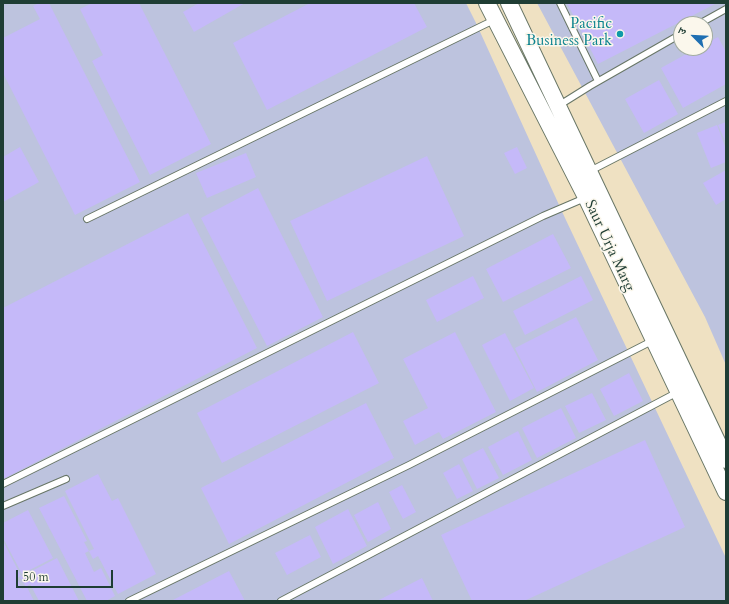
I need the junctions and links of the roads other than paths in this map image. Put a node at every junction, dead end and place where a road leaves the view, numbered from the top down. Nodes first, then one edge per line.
1 (487, 3) edge
2 (509, 3) edge
3 (560, 3) edge
4 (726, 9) edge
5 (713, 16) edge
6 (494, 20) junction
7 (673, 39) edge
8 (598, 81) junction
9 (554, 99) junction
10 (536, 100) junction
11 (726, 101) edge
12 (588, 172) junction
13 (592, 195) junction
14 (86, 219) dead end
15 (637, 290) junction
16 (654, 340) junction
17 (678, 392) junction
18 (722, 468) edge
19 (66, 478) dead end
20 (3, 484) edge
21 (726, 492) edge
22 (3, 506) edge
23 (129, 601) edge
24 (281, 601) edge

1 - 6 street, Saur Urja Marg
2 - 9 street, Saur Urja Marg
3 - 8 lane
4 - 5 lane
6 - 10 street, Saur Urja Marg
6 - 14 lane
7 - 8 lane
8 - 9 lane
9 - 10 street
9 - 12 street, Saur Urja Marg
10 - 13 street, Saur Urja Marg
11 - 12 lane
12 - 13 street, Saur Urja Marg
13 - 15 street, Saur Urja Marg
13 - 20 lane
15 - 16 street, Saur Urja Marg
15 - 18 street, Saur Urja Marg
16 - 17 street, Saur Urja Marg
16 - 23 lane
17 - 18 street, Saur Urja Marg
17 - 24 lane
18 - 21 street, Saur Urja Marg
19 - 22 lane

